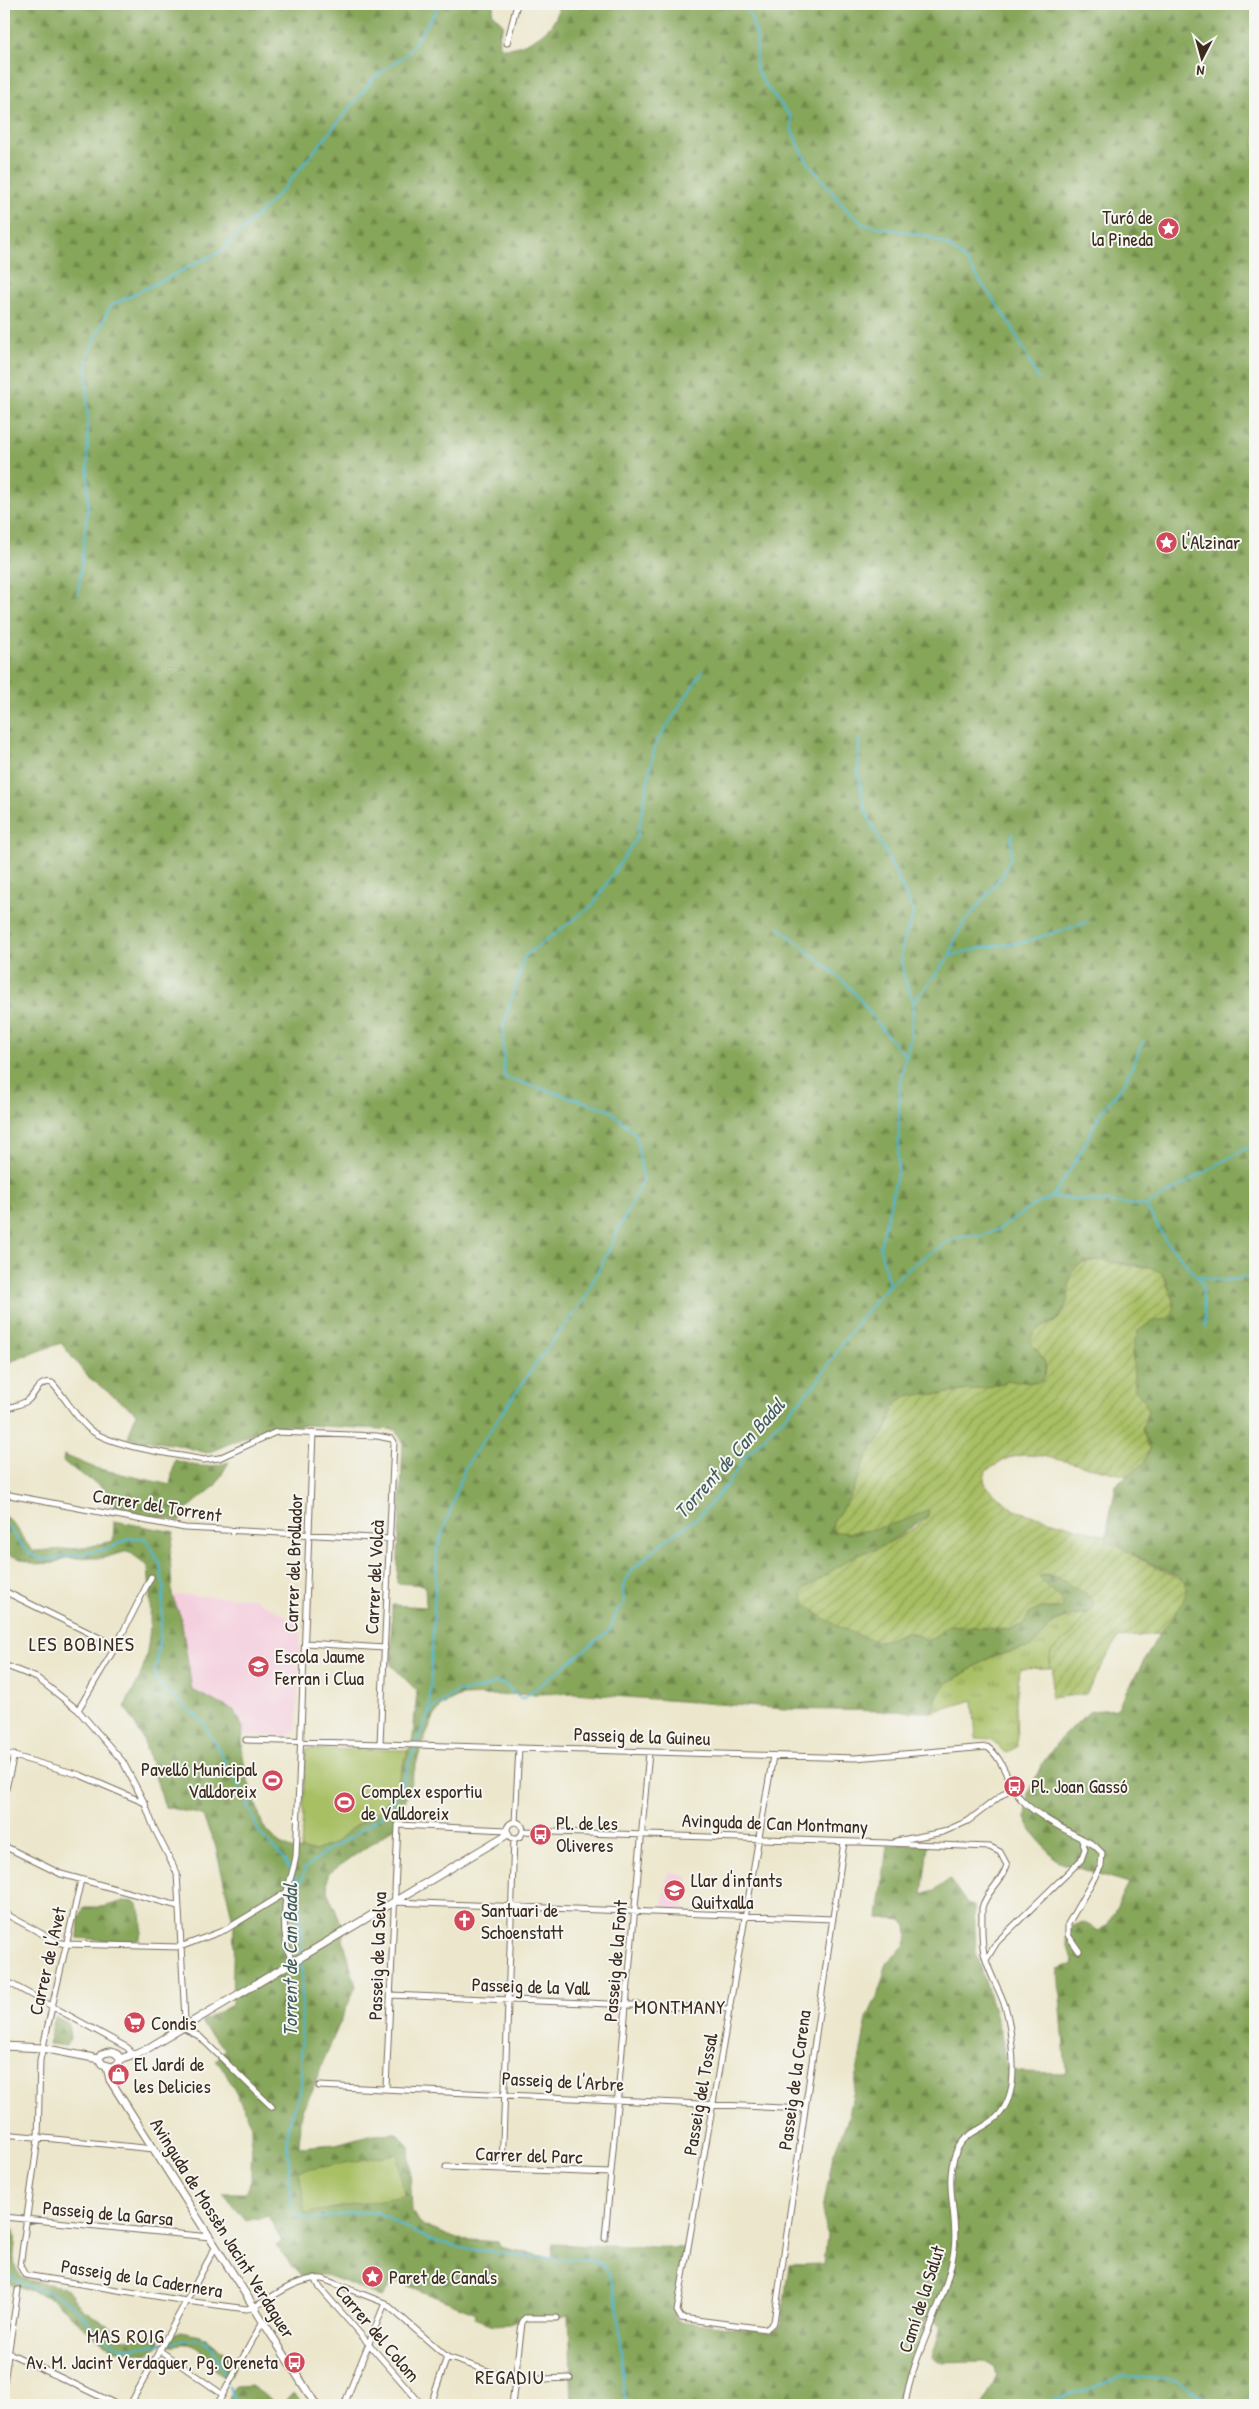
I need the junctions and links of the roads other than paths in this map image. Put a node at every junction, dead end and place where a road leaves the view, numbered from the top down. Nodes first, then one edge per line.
1 (517, 4) edge
2 (507, 43) dead end
3 (4, 1408) edge
4 (314, 1433) junction
5 (4, 1494) edge
6 (308, 1535) junction
7 (391, 1539) junction
8 (152, 1577) dead end
9 (4, 1591) edge
10 (305, 1643) junction
11 (116, 1646) junction
12 (385, 1648) junction
13 (4, 1665) edge
14 (78, 1710) junction
15 (246, 1740) dead end
16 (301, 1742) junction
17 (380, 1744) junction
18 (518, 1748) junction
19 (649, 1752) junction
20 (4, 1754) edge
21 (14, 1755) junction
22 (773, 1756) junction
23 (1011, 1788) junction
24 (4, 1797) edge
25 (145, 1804) junction
26 (515, 1822) junction
27 (523, 1830) junction
28 (510, 1834) junction
29 (640, 1835) junction
30 (1081, 1838) junction
31 (758, 1839) junction
32 (844, 1842) junction
33 (886, 1843) junction
34 (4, 1846) edge
35 (81, 1880) junction
36 (287, 1892) junction
37 (393, 1902) junction
38 (178, 1906) junction
39 (511, 1906) junction
40 (634, 1911) junction
41 (4, 1913) edge
42 (746, 1914) junction
43 (833, 1919) junction
44 (66, 1944) junction
45 (180, 1947) junction
46 (1079, 1951) dead end
47 (986, 1960) junction
48 (292, 1962) junction
49 (4, 1980) edge
50 (390, 1995) junction
51 (508, 2000) junction
52 (626, 2005) junction
53 (52, 2007) junction
54 (730, 2009) junction
55 (183, 2028) junction
56 (111, 2039) junction
57 (4, 2046) edge
58 (42, 2048) junction
59 (108, 2052) junction
60 (132, 2056) junction
61 (99, 2059) junction
62 (120, 2059) junction
63 (108, 2067) junction
64 (319, 2086) dead end
65 (386, 2088) junction
66 (505, 2093) junction
67 (617, 2098) junction
68 (713, 2103) junction
69 (272, 2108) dead end
70 (805, 2109) junction
71 (4, 2134) edge
72 (38, 2139) junction
73 (155, 2149) junction
74 (446, 2167) dead end
75 (502, 2169) junction
76 (611, 2173) junction
77 (4, 2217) edge
78 (26, 2221) junction
79 (210, 2237) junction
80 (605, 2238) dead end
81 (216, 2246) junction
82 (26, 2275) joint
83 (316, 2278) junction
84 (18, 2290) dead end
85 (186, 2301) junction
86 (384, 2302) junction
87 (254, 2307) junction
88 (556, 2318) dead end
89 (263, 2321) junction
90 (774, 2322) joint
91 (368, 2344) junction
92 (159, 2350) junction
93 (7, 2352) junction
94 (446, 2357) junction
95 (570, 2378) dead end
96 (515, 2380) junction
97 (4, 2382) edge
98 (222, 2394) junction
99 (118, 2405) edge
100 (130, 2405) edge
101 (217, 2405) edge
102 (316, 2405) edge
103 (344, 2405) edge
104 (422, 2405) edge
105 (433, 2405) edge
106 (512, 2405) edge
107 (905, 2405) edge

1 - 2 street
3 - 4 street
4 - 6 street, Carrer del Brollador
4 - 7 street, Carrer del Volcà
5 - 6 street, Carrer del Torrent
6 - 7 street, Carrer del Torrent
6 - 10 street, Carrer del Brollador
7 - 12 street, Carrer del Volcà
8 - 11 street
9 - 11 street
10 - 12 street
10 - 16 street, Carrer del Brollador
11 - 14 street
12 - 17 street, Carrer del Volcà
13 - 14 street
14 - 25 street
15 - 16 street, Passeig de la Guineu
16 - 17 street, Passeig de la Guineu
16 - 36 street, Carrer del Brollador
17 - 18 street, Passeig de la Guineu
18 - 19 street, Passeig de la Guineu
18 - 26 street
19 - 22 street, Passeig de la Guineu
19 - 29 street, Passeig de la Font
20 - 21 street
21 - 24 street
21 - 25 street
22 - 23 street, Passeig de la Guineu
22 - 31 street, Passeig del Tossal
23 - 30 street
23 - 33 street, Avinguda de Can Montmany
25 - 38 street
26 - 27 street
26 - 28 street
27 - 28 street
27 - 29 street, Avinguda de Can Montmany
28 - 37 street
28 - 37 street, Passeig de la Selva
28 - 39 street
29 - 31 street, Avinguda de Can Montmany
29 - 40 street, Passeig de la Font
30 - 46 street
30 - 47 street
31 - 32 street, Avinguda de Can Montmany
31 - 42 street, Passeig del Tossal
32 - 33 street, Avinguda de Can Montmany
32 - 43 street, Passeig de la Carena
33 - 47 street, Camí de la Salut
34 - 35 street
35 - 38 street
35 - 44 street, Carrer de l'Avet
36 - 45 street
36 - 48 street, Carrer del Brollador
37 - 39 street
37 - 48 street
37 - 50 street, Passeig de la Selva
38 - 45 street
39 - 40 street
39 - 51 street
40 - 42 street
40 - 52 street, Passeig de la Font
41 - 44 street
42 - 43 street
42 - 54 street, Passeig del Tossal
43 - 70 street, Passeig de la Carena
44 - 45 street
44 - 53 street, Carrer de l'Avet
45 - 55 street
47 - 107 street, Camí de la Salut
48 - 55 street
49 - 53 street
50 - 51 street, Passeig de la Vall
50 - 65 street, Passeig de la Selva
51 - 52 street, Passeig de la Vall
51 - 66 street
52 - 54 street, Passeig de la Vall
52 - 67 street, Passeig de la Font
53 - 56 street
53 - 58 street, Carrer de l'Avet
54 - 68 street, Passeig del Tossal
55 - 60 street
55 - 69 street
56 - 59 street
56 - 60 street
57 - 58 street
58 - 61 street
58 - 72 street, Carrer de l'Avet
59 - 61 street
59 - 62 street
60 - 62 street
61 - 63 street
62 - 63 street
63 - 73 street, Avinguda de Mossèn Jacint Verdaguer
64 - 65 street, Passeig de l'Arbre
65 - 66 street, Passeig de l'Arbre
66 - 67 street, Passeig de l'Arbre
66 - 75 street
67 - 68 street, Passeig de l'Arbre
67 - 76 street, Passeig de la Font
68 - 70 street, Passeig de l'Arbre
68 - 90 street, Passeig del Tossal
70 - 90 street, Passeig de la Carena
71 - 72 street
72 - 73 street
72 - 78 street, Carrer de l'Avet
73 - 79 street, Avinguda de Mossèn Jacint Verdaguer
74 - 75 street, Carrer del Parc
75 - 76 street, Carrer del Parc
76 - 80 street
77 - 78 street, Passeig de la Garsa
78 - 79 street, Passeig de la Garsa
78 - 82 street, Carrer de l'Avet
79 - 81 street, Avinguda de Mossèn Jacint Verdaguer
81 - 85 street
81 - 87 street, Avinguda de Mossèn Jacint Verdaguer
82 - 85 street, Passeig de la Cadernera
83 - 86 street
83 - 87 street
83 - 91 street, Carrer del Colom
84 - 93 street
85 - 87 street, Passeig de la Cadernera
85 - 92 street
86 - 91 street
86 - 94 street
87 - 89 street, Avinguda de Mossèn Jacint Verdaguer
88 - 96 street
89 - 98 street
89 - 102 street, Avinguda de Mossèn Jacint Verdaguer
91 - 103 street
91 - 104 street, Carrer del Colom
92 - 98 street
92 - 100 street
93 - 97 street
93 - 99 street
94 - 96 street
94 - 105 street
95 - 96 street
96 - 106 street
98 - 101 street

